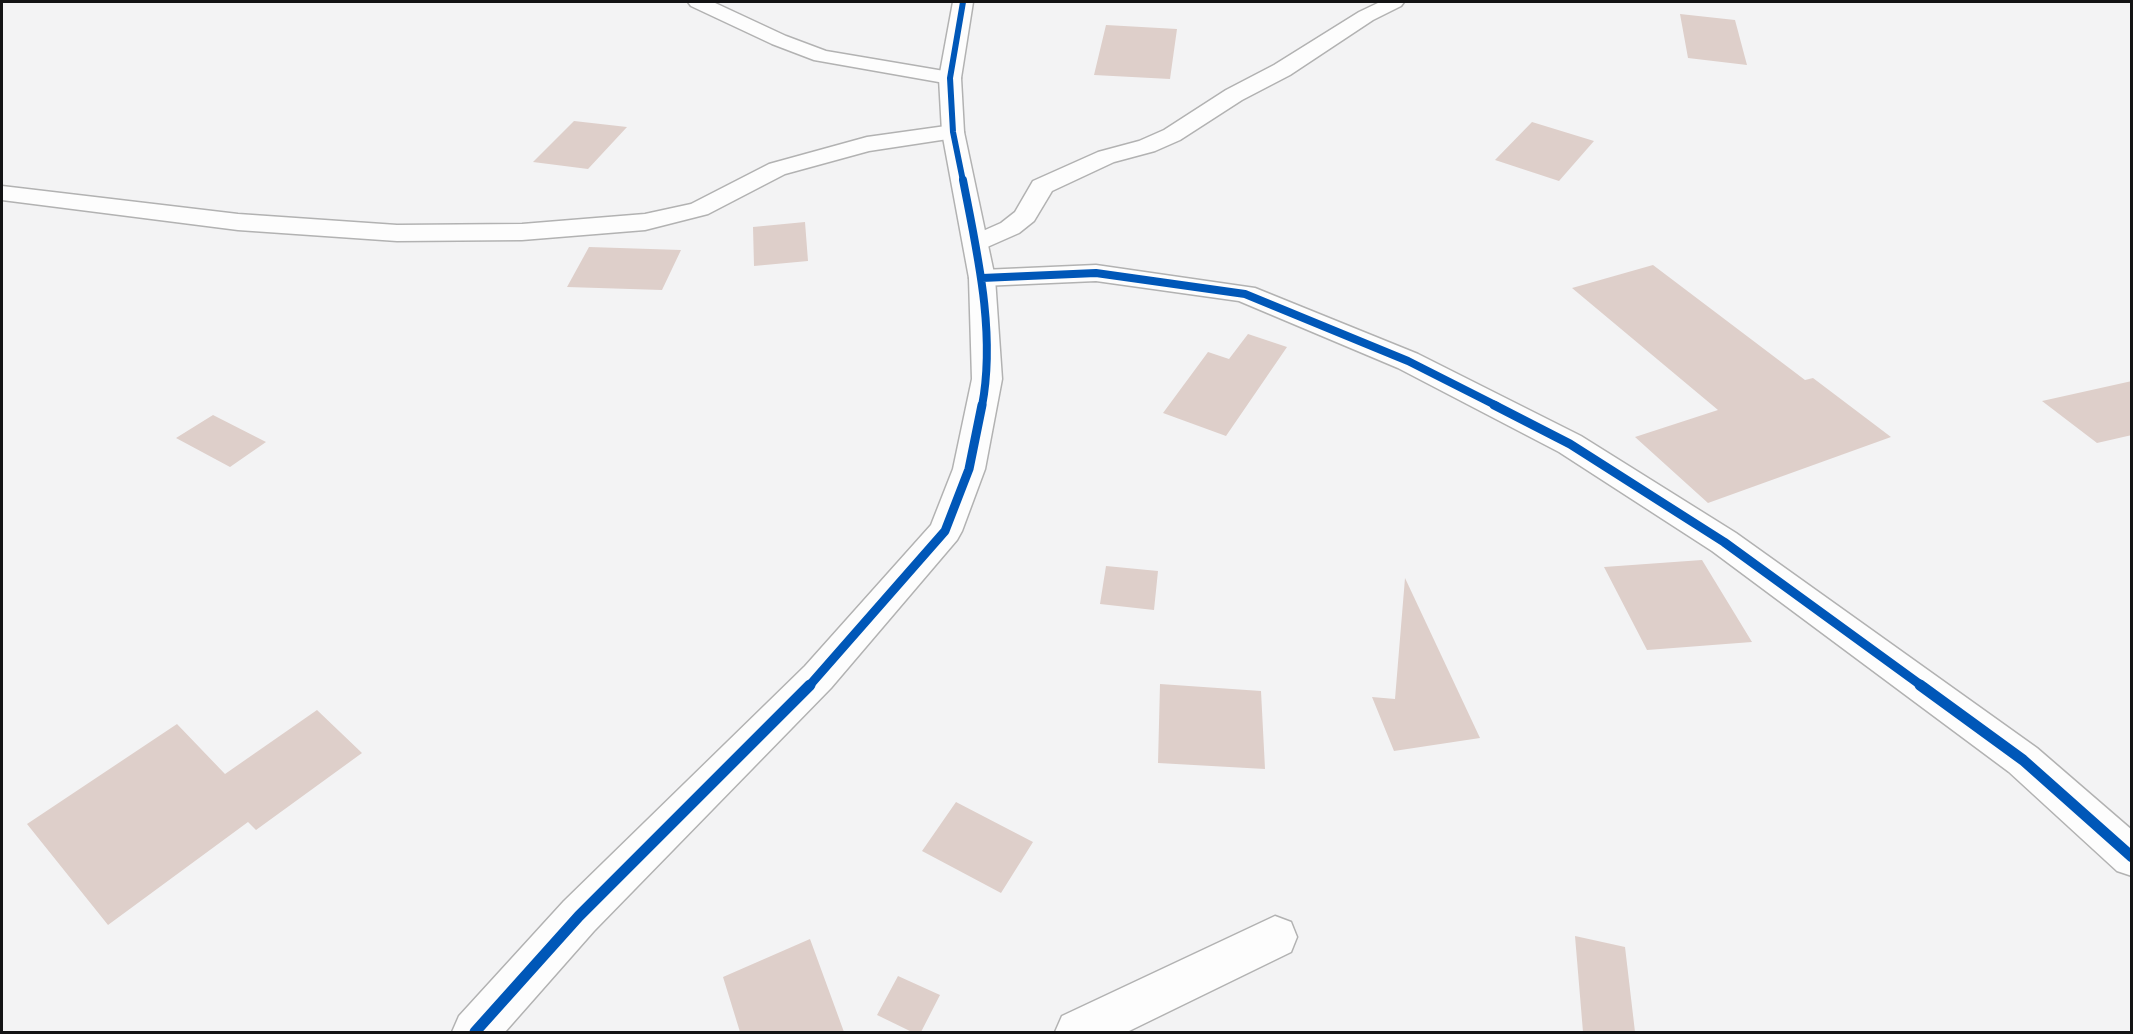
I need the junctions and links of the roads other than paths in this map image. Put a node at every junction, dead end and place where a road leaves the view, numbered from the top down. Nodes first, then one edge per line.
1 (698, 2) edge
2 (963, 2) edge
3 (1394, 2) edge
4 (950, 78) junction
5 (952, 132) junction
6 (2, 193) edge
7 (976, 243) junction
8 (982, 278) junction
9 (2132, 857) edge
10 (1275, 937) dead end
11 (475, 1032) edge
12 (1078, 1032) edge

1 - 4 street
2 - 4 street
3 - 7 street
4 - 5 street
5 - 6 street
5 - 7 street
7 - 8 street
8 - 9 street
8 - 11 street
10 - 12 street

